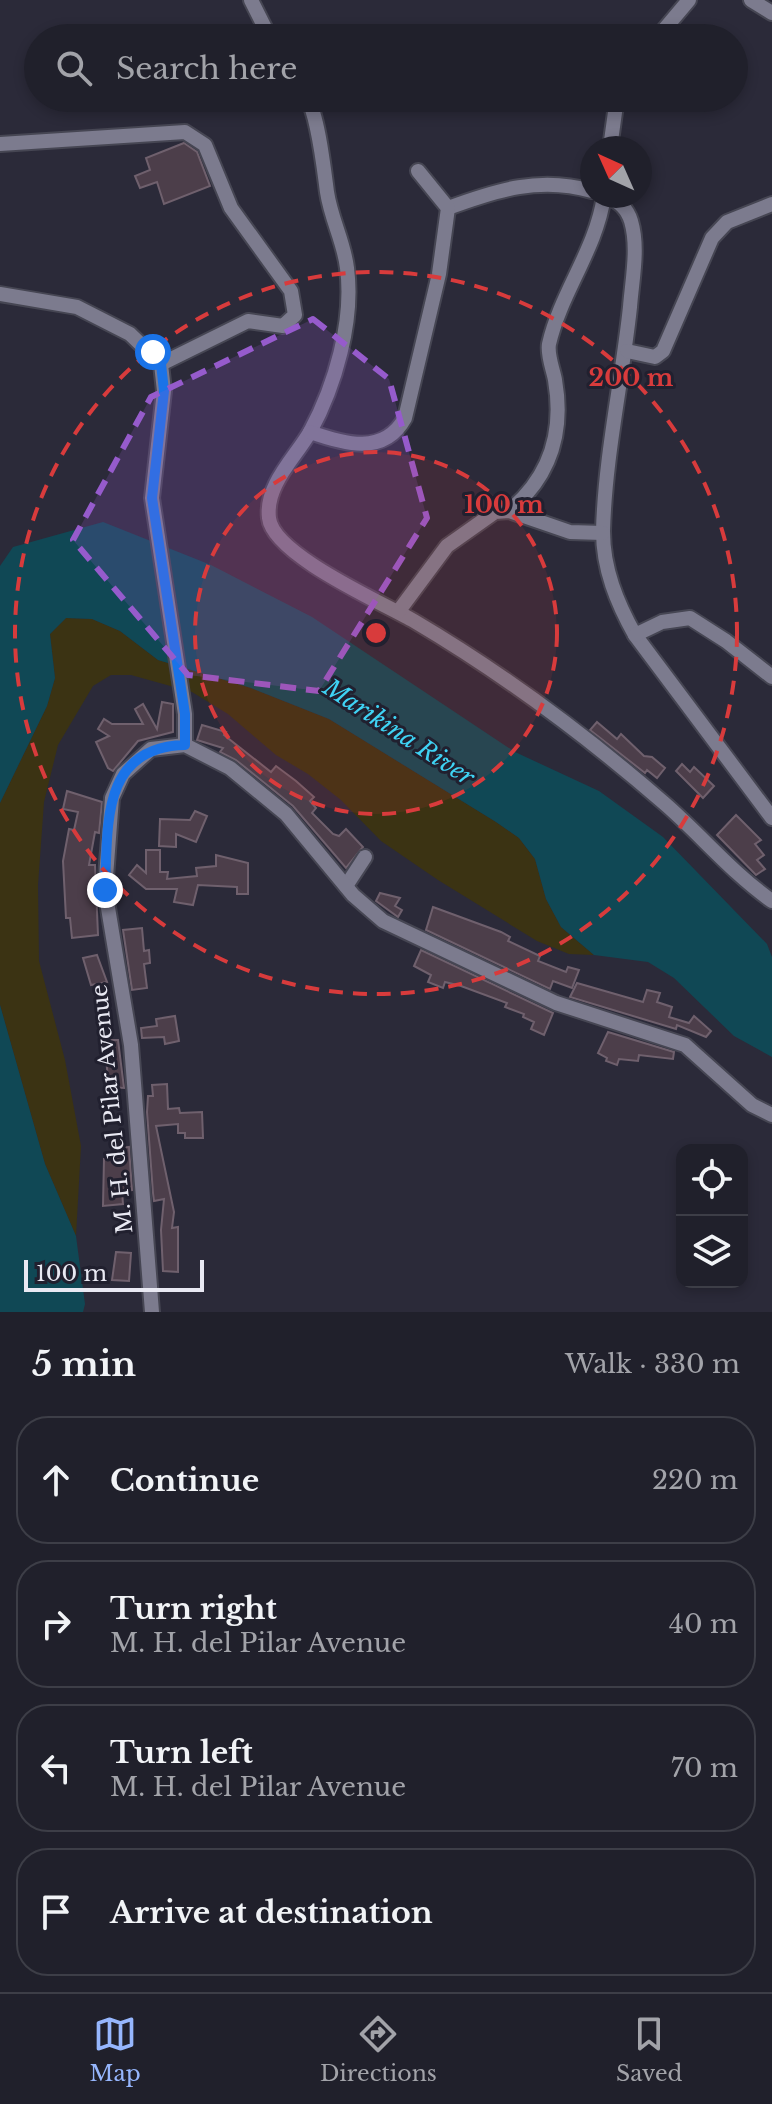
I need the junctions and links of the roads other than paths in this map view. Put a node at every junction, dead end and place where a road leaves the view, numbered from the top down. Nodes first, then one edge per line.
1 (251, 0) edge
2 (689, 0) edge
3 (751, 0) edge
4 (772, 13) edge
5 (263, 24) edge
6 (669, 24) edge
7 (312, 112) edge
8 (615, 112) edge
9 (612, 136) edge
10 (0, 144) edge
11 (418, 171) dead end
12 (580, 188) edge
13 (772, 204) edge
14 (448, 208) junction
15 (602, 208) edge
16 (624, 208) edge
17 (0, 294) edge
18 (627, 351) junction
19 (161, 364) junction
20 (310, 432) junction
21 (509, 511) junction
22 (603, 533) junction
23 (398, 612) junction
24 (635, 635) junction
25 (772, 677) edge
26 (185, 745) junction
27 (772, 818) edge
28 (365, 857) dead end
29 (346, 886) junction
30 (772, 901) edge
31 (772, 1115) edge
32 (152, 1312) edge

1 - 5 street
2 - 6 street
3 - 4 street
7 - 20 street
8 - 9 street
10 - 19 street
11 - 14 street
12 - 14 street
13 - 18 street
14 - 20 street
15 - 21 street
16 - 18 street
17 - 19 street
18 - 22 street
19 - 26 street
20 - 23 street
21 - 22 street
21 - 23 street
22 - 24 street
23 - 30 street
24 - 25 street
24 - 27 street
26 - 29 street
26 - 32 street, M. H. del Pilar Avenue
28 - 29 street
29 - 31 street

